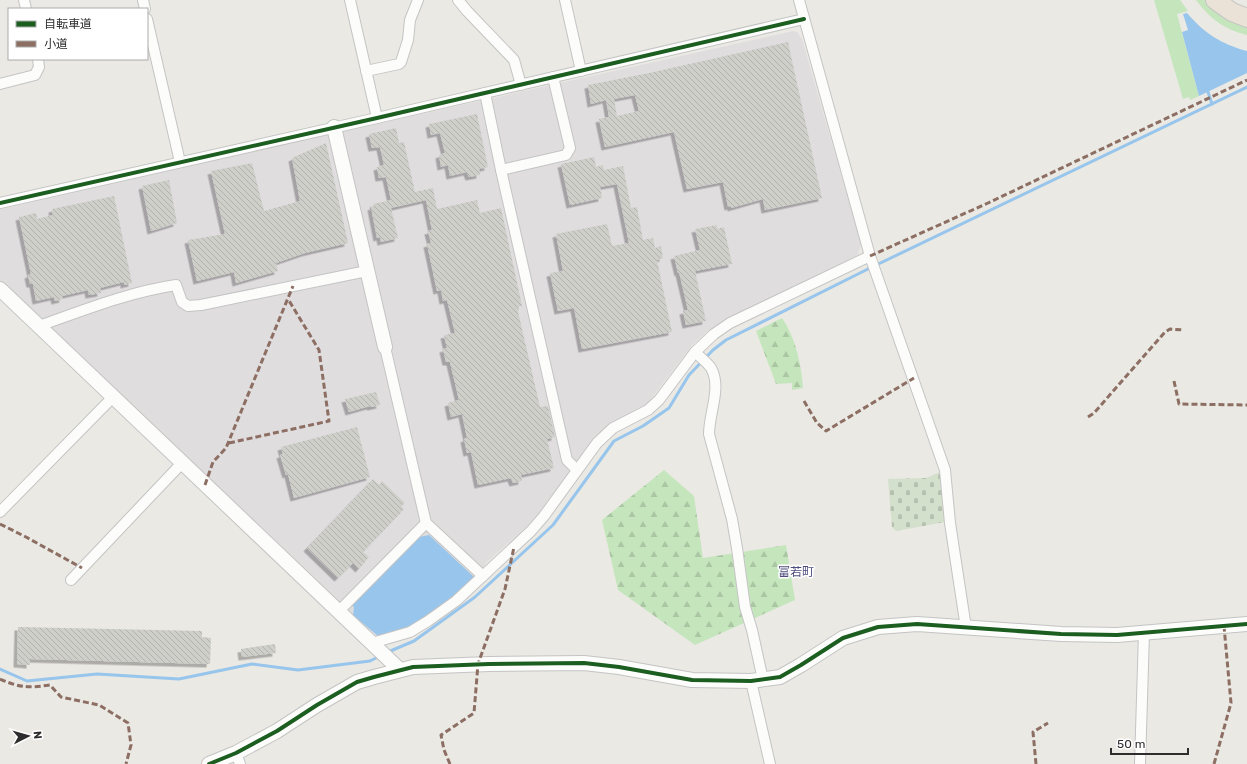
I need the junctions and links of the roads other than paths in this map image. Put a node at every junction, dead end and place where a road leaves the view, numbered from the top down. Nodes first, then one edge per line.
1 (350, 0) edge
2 (418, 0) edge
3 (458, 0) edge
4 (565, 0) edge
5 (798, 0) edge
6 (1215, 0) edge
7 (1232, 0) edge
8 (1247, 7) edge
9 (1247, 18) edge
10 (804, 19) junction
11 (148, 23) edge
12 (38, 60) edge
13 (366, 70) junction
14 (581, 71) junction
15 (553, 77) junction
16 (0, 84) edge
17 (521, 85) junction
18 (485, 93) junction
19 (377, 118) junction
20 (334, 127) junction
21 (180, 162) junction
22 (501, 170) junction
23 (0, 202) edge
24 (871, 259) junction
25 (367, 270) junction
26 (0, 289) edge
27 (39, 326) junction
28 (385, 346) joint
29 (701, 358) junction
30 (113, 397) junction
31 (182, 463) junction
32 (578, 470) junction
33 (0, 512) edge
34 (426, 523) junction
35 (483, 576) junction
36 (71, 580) dead end
37 (339, 611) junction
38 (1247, 624) edge
39 (966, 628) junction
40 (1144, 633) junction
41 (380, 650) junction
42 (400, 670) junction
43 (757, 681) junction
44 (238, 759) edge
45 (208, 764) edge
46 (770, 764) edge
47 (1140, 764) edge

1 - 13 street
2 - 13 street
3 - 17 street
4 - 14 street
5 - 10 street
6 - 9 highway
7 - 8 highway
10 - 14 street
10 - 24 street
11 - 21 street
12 - 16 street
13 - 19 street
14 - 15 street
15 - 17 street
15 - 22 street
17 - 18 street
18 - 19 street
18 - 22 street
19 - 20 street
20 - 21 street
20 - 25 street
21 - 23 street
22 - 32 street
24 - 29 street
24 - 39 street
25 - 27 street
25 - 28 street
26 - 27 street
27 - 30 street
28 - 34 street
29 - 32 street
29 - 43 street
30 - 31 street
30 - 33 street
31 - 36 street
31 - 37 street
32 - 35 street
34 - 35 street
34 - 37 street
35 - 41 street
37 - 41 street
38 - 40 street
39 - 40 street
39 - 43 street
40 - 47 street
41 - 42 street
42 - 43 street
42 - 44 street
43 - 46 street
44 - 45 street

